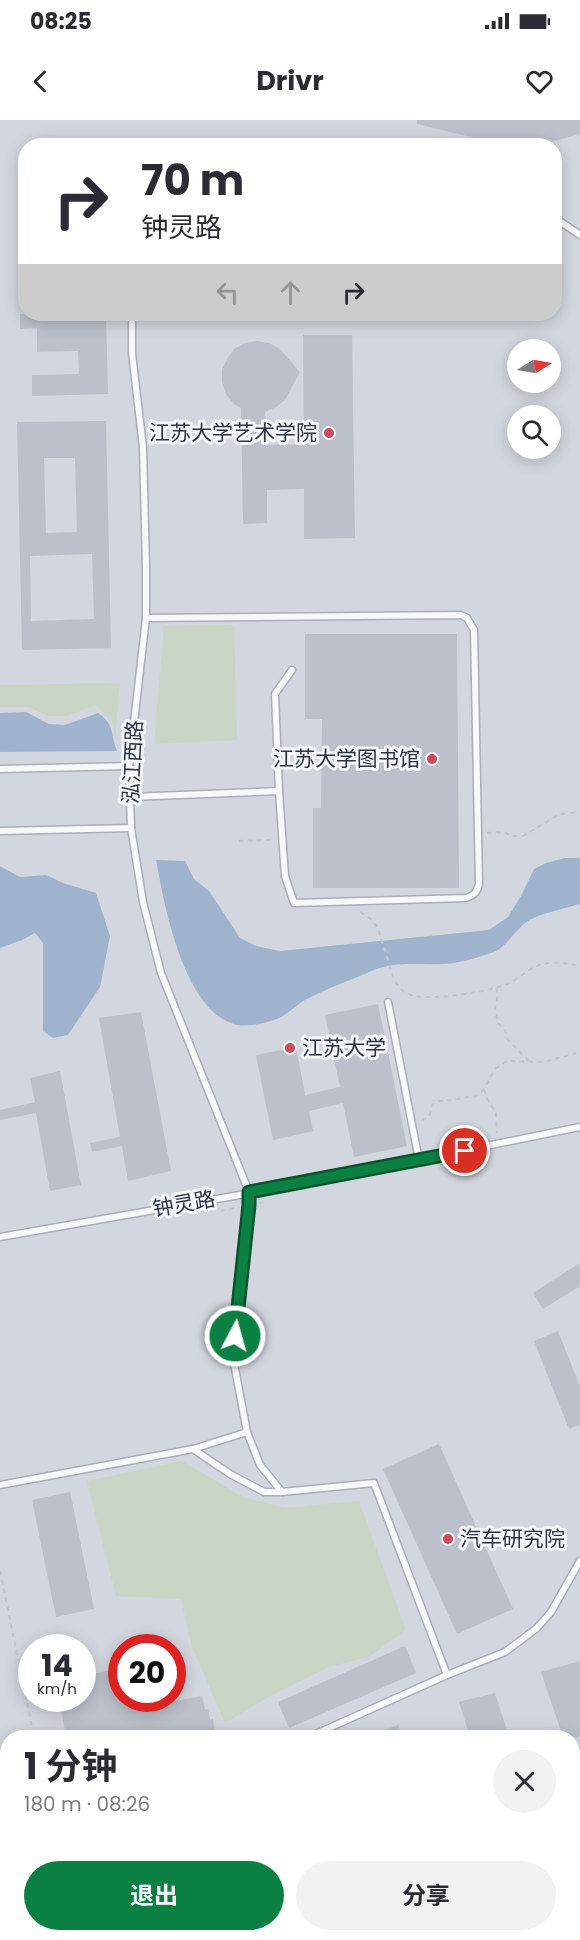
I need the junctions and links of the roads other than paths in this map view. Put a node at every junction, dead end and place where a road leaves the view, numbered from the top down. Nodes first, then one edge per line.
1 (562, 223) edge
2 (580, 235) edge
3 (132, 321) edge
4 (146, 618) junction
5 (292, 670) dead end
6 (129, 766) junction
7 (0, 769) edge
8 (279, 791) junction
9 (130, 798) junction
10 (131, 828) junction
11 (0, 831) edge
12 (387, 1002) dead end
13 (580, 1127) edge
14 (419, 1160) junction
15 (249, 1192) junction
16 (0, 1237) edge
17 (247, 1432) junction
18 (193, 1449) junction
19 (0, 1485) edge
20 (282, 1492) junction
21 (580, 1561) edge
22 (447, 1675) junction
23 (325, 1730) edge

1 - 2 lane
3 - 4 lane, 泓江西路
4 - 6 lane, 泓江西路
4 - 8 lane
5 - 8 lane
6 - 7 lane
6 - 9 lane, 泓江西路
8 - 9 lane
9 - 10 lane, 泓江西路
10 - 11 lane
10 - 15 lane, 泓江西路
12 - 14 lane
13 - 14 lane, 钟灵路
14 - 15 lane, 钟灵路
15 - 16 lane, 钟灵路
15 - 17 lane
17 - 18 lane
17 - 20 lane
18 - 19 lane
18 - 20 lane
20 - 22 lane
21 - 22 lane
22 - 23 lane

